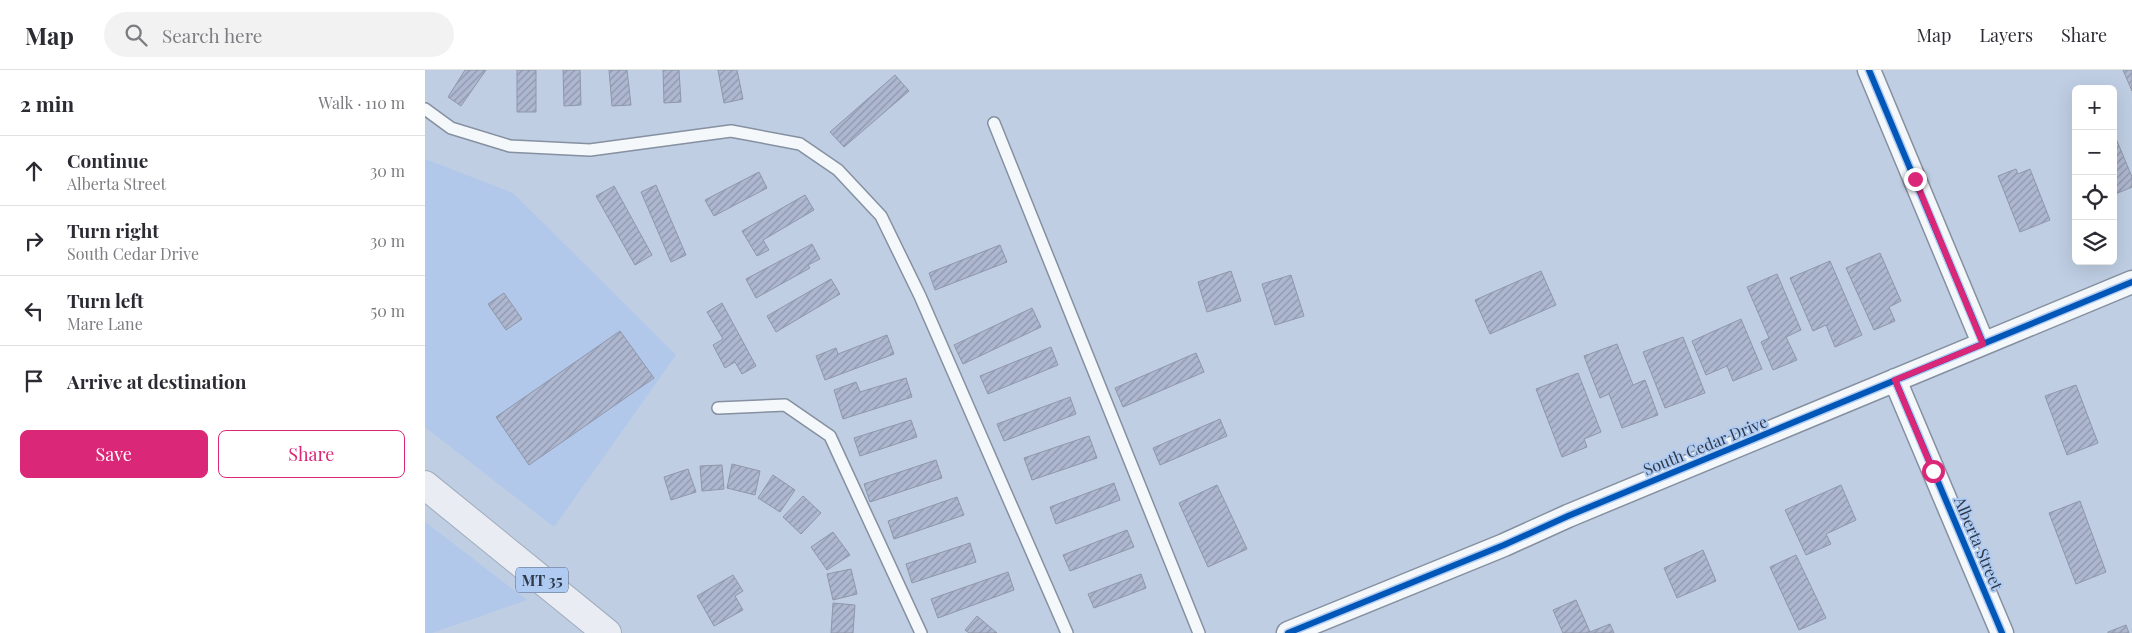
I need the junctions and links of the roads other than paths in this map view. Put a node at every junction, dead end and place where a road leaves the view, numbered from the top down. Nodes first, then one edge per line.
1 (1869, 70) edge
2 (425, 109) edge
3 (994, 123) dead end
4 (2132, 282) edge
5 (1983, 344) junction
6 (1895, 380) junction
7 (718, 408) dead end
8 (425, 485) edge
9 (607, 633) edge
10 (921, 633) edge
11 (1067, 633) edge
12 (1199, 633) edge
13 (1288, 633) edge
14 (2002, 633) edge

1 - 5 street
2 - 11 lane
3 - 12 lane
4 - 5 street, South Cedar Drive
5 - 6 street, South Cedar Drive
6 - 13 street, South Cedar Drive
6 - 14 street, Alberta Street
7 - 10 lane
8 - 9 main road, MT 35

